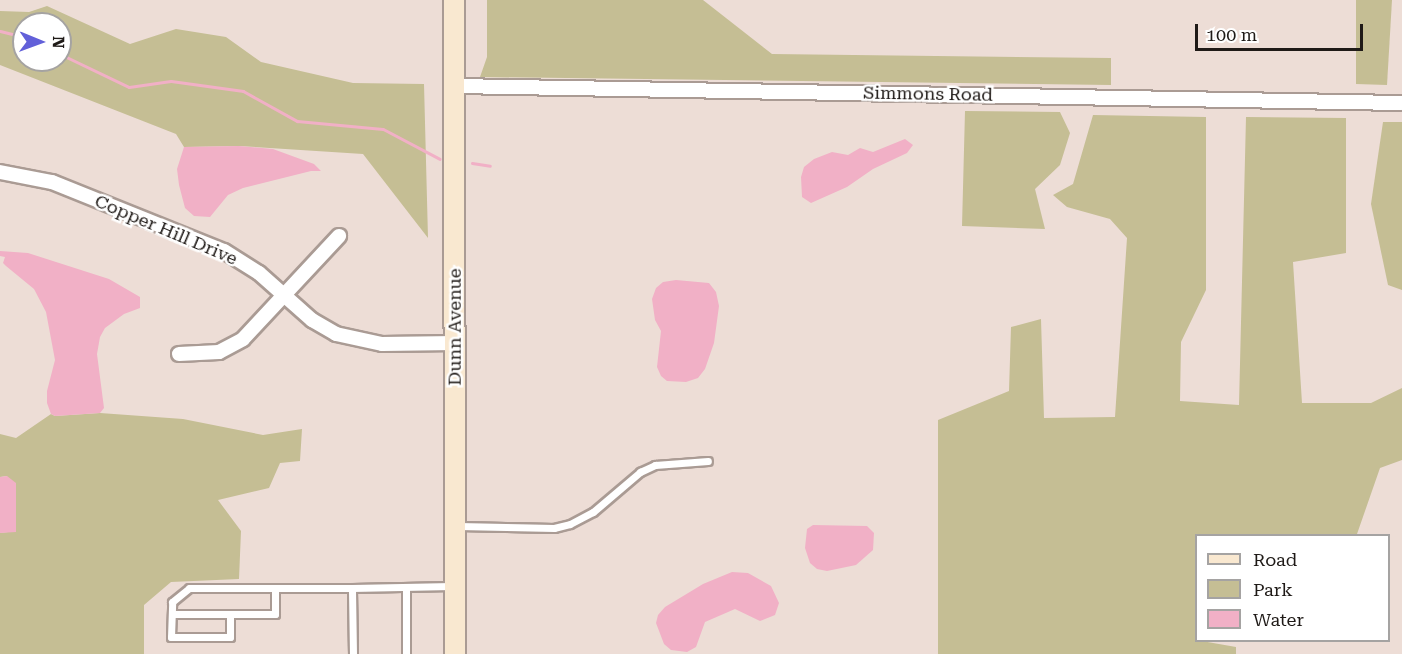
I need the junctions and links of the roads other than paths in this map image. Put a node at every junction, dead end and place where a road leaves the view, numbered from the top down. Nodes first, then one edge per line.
1 (454, 0) edge
2 (455, 86) junction
3 (1402, 103) edge
4 (0, 172) edge
5 (339, 236) dead end
6 (285, 297) junction
7 (455, 343) junction
8 (180, 354) dead end
9 (708, 462) dead end
10 (455, 526) junction
11 (455, 586) junction
12 (406, 587) junction
13 (275, 588) junction
14 (352, 588) junction
15 (172, 614) junction
16 (230, 614) junction
17 (353, 654) edge
18 (406, 654) edge
19 (455, 654) edge

1 - 2 main road, Dunn Avenue
2 - 3 street, Simmons Road
2 - 7 main road, Dunn Avenue
4 - 6 street, Copper Hill Drive
5 - 6 street
6 - 7 street, Copper Hill Drive
6 - 8 street
7 - 10 main road, Dunn Avenue
9 - 10 lane
10 - 11 main road, Dunn Avenue
11 - 12 lane
11 - 19 main road, Dunn Avenue
12 - 14 lane
12 - 18 lane
13 - 14 lane
13 - 15 lane
13 - 16 lane
14 - 17 lane
15 - 16 lane
15 - 16 lane

